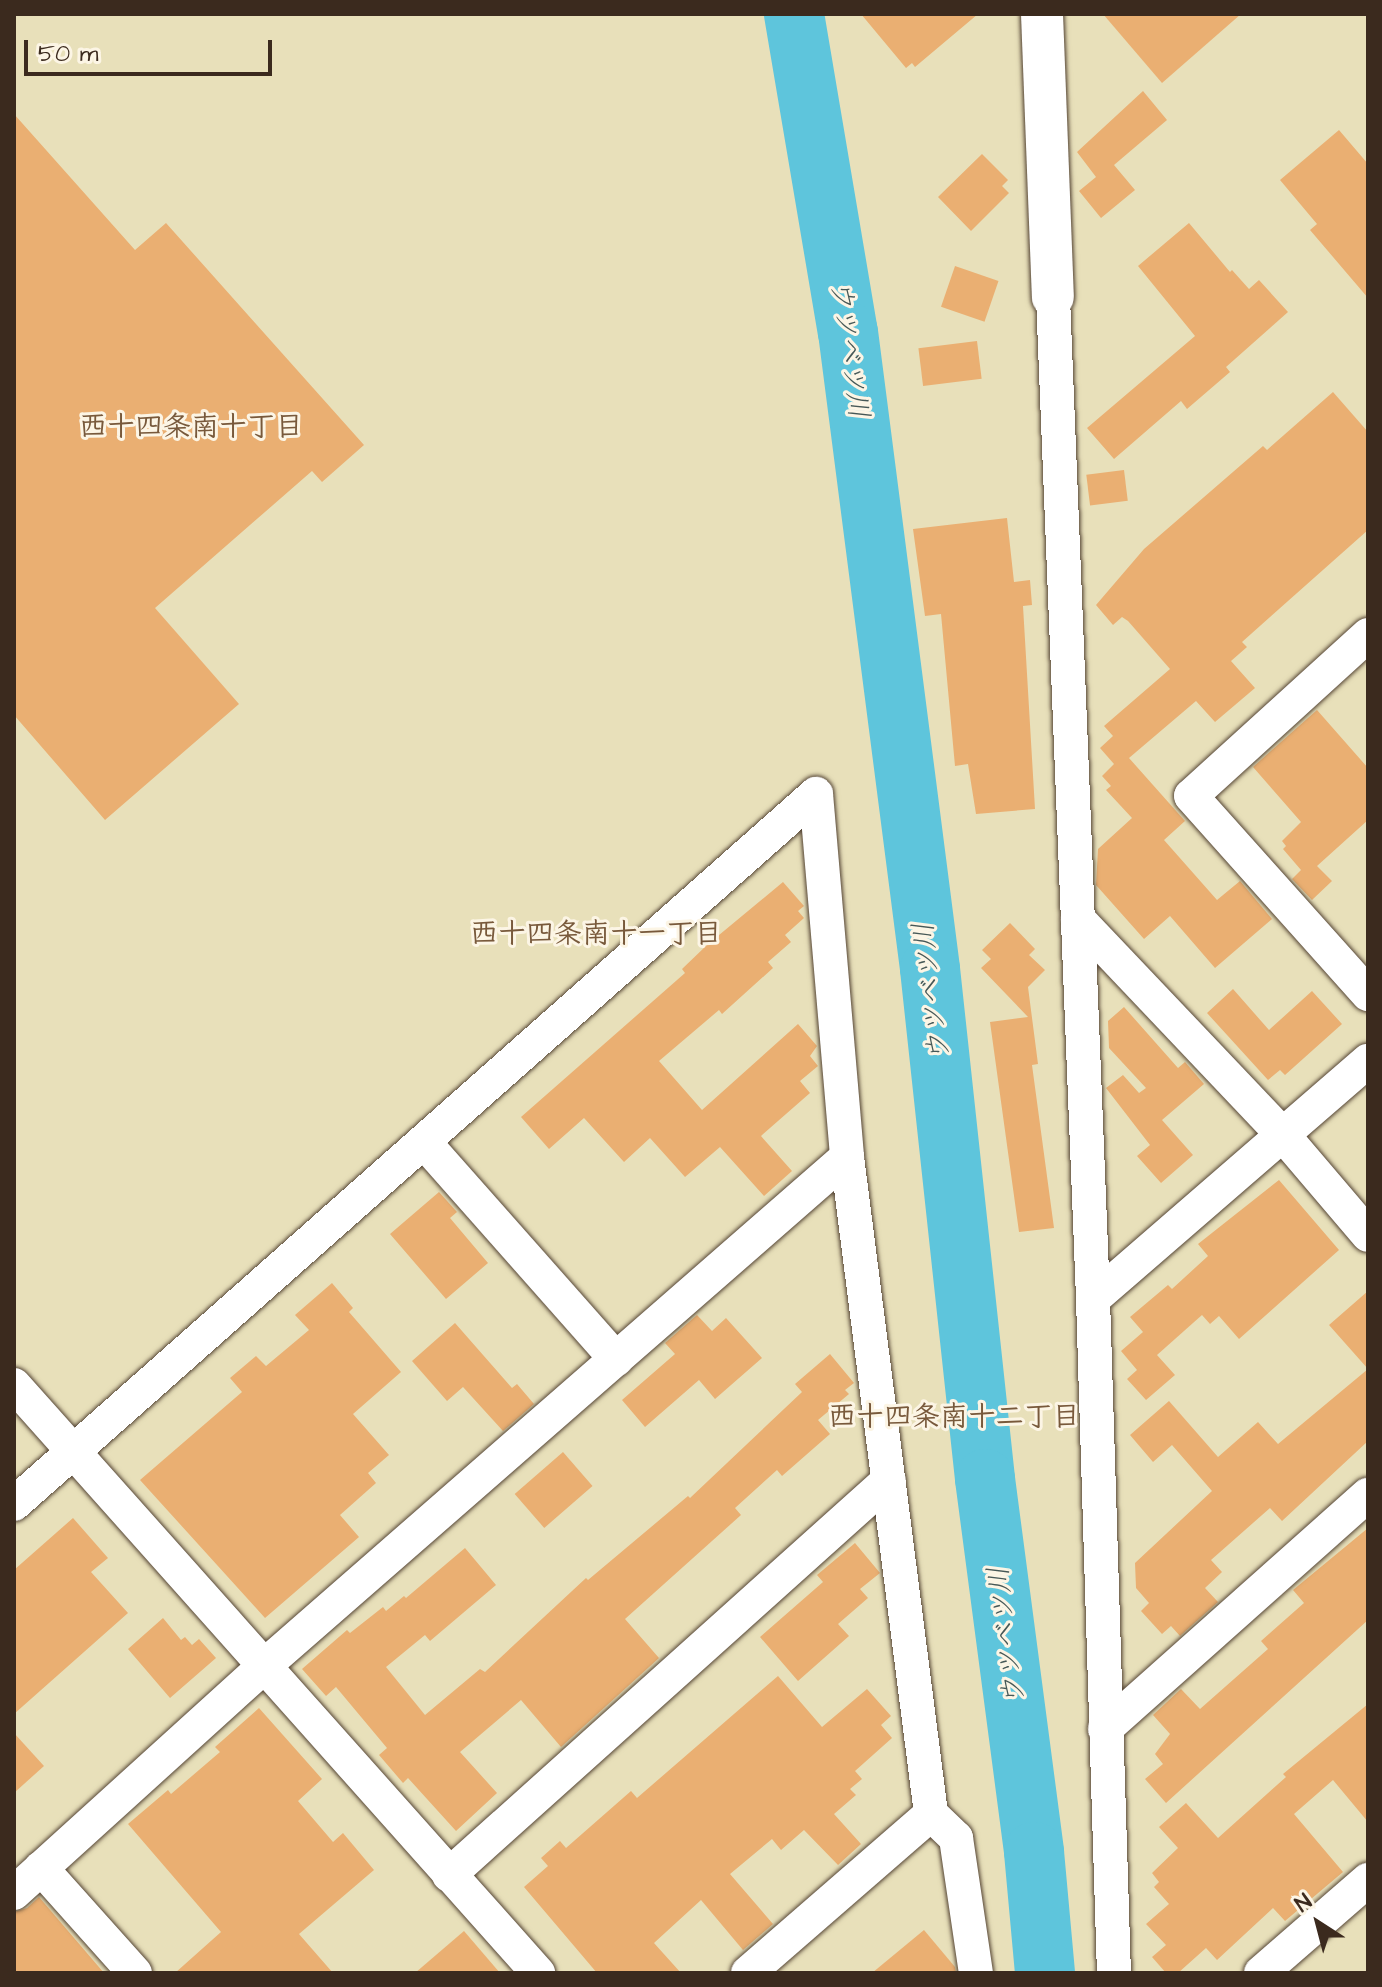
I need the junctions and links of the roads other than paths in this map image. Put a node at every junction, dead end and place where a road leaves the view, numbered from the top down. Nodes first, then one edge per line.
1 (1042, 14) edge
2 (1053, 297) joint
3 (1368, 635) edge
4 (1078, 919) junction
5 (1368, 994) edge
6 (1368, 1061) edge
7 (1283, 1135) junction
8 (424, 1142) junction
9 (847, 1157) junction
10 (1368, 1235) edge
11 (1093, 1299) junction
12 (616, 1359) junction
13 (14, 1385) edge
14 (74, 1453) junction
15 (889, 1480) junction
16 (1368, 1495) edge
17 (14, 1504) edge
18 (263, 1667) junction
19 (1105, 1729) junction
20 (931, 1814) junction
21 (41, 1868) junction
22 (449, 1875) junction
23 (1368, 1880) edge
24 (14, 1893) edge
25 (135, 1973) edge
26 (538, 1973) edge
27 (748, 1973) edge
28 (976, 1973) edge
29 (1114, 1973) edge
30 (1261, 1973) edge

1 - 2 street
2 - 4 street
3 - 5 street
4 - 7 street
4 - 11 street
6 - 7 street
7 - 10 street
7 - 11 street
8 - 9 street
8 - 12 street
8 - 14 street
9 - 12 street
9 - 15 street
11 - 19 street
12 - 18 street
13 - 14 street
14 - 17 street
14 - 18 street
15 - 20 street
15 - 22 street
16 - 19 street
18 - 21 street
18 - 22 street
19 - 29 street
20 - 27 street
20 - 28 street
21 - 24 street
21 - 25 street
22 - 26 street
23 - 30 street

